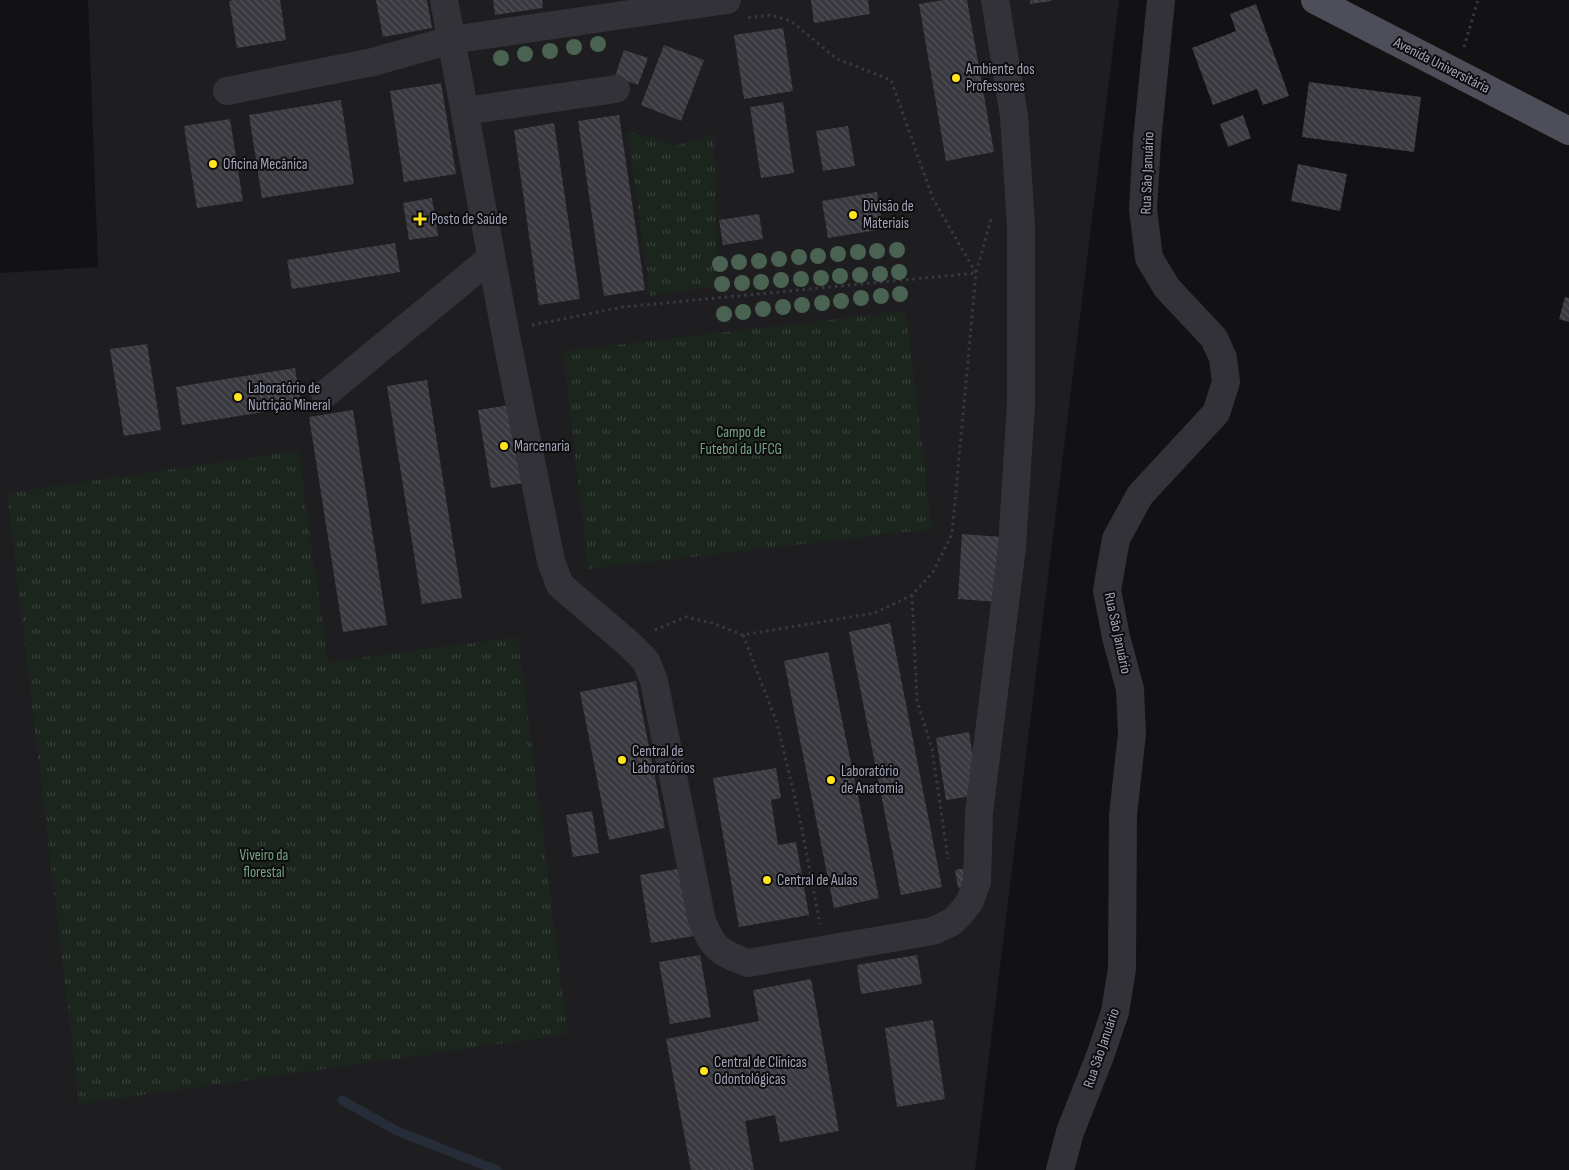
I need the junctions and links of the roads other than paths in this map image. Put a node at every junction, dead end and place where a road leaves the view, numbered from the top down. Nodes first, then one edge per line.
1 (444, 0) edge
2 (995, 0) edge
3 (1161, 0) edge
4 (1315, 0) edge
5 (693, 2) edge
6 (734, 9) edge
7 (451, 40) junction
8 (616, 88) dead end
9 (227, 91) dead end
10 (465, 112) junction
11 (1569, 131) edge
12 (491, 258) junction
13 (325, 394) dead end
14 (1060, 1170) edge

1 - 7 street
2 - 12 street
3 - 14 street, Rua São Januário
4 - 11 main road, Avenida Universitária
5 - 6 street
5 - 7 street
7 - 9 street
7 - 10 street
8 - 10 street
10 - 12 street
12 - 13 street

